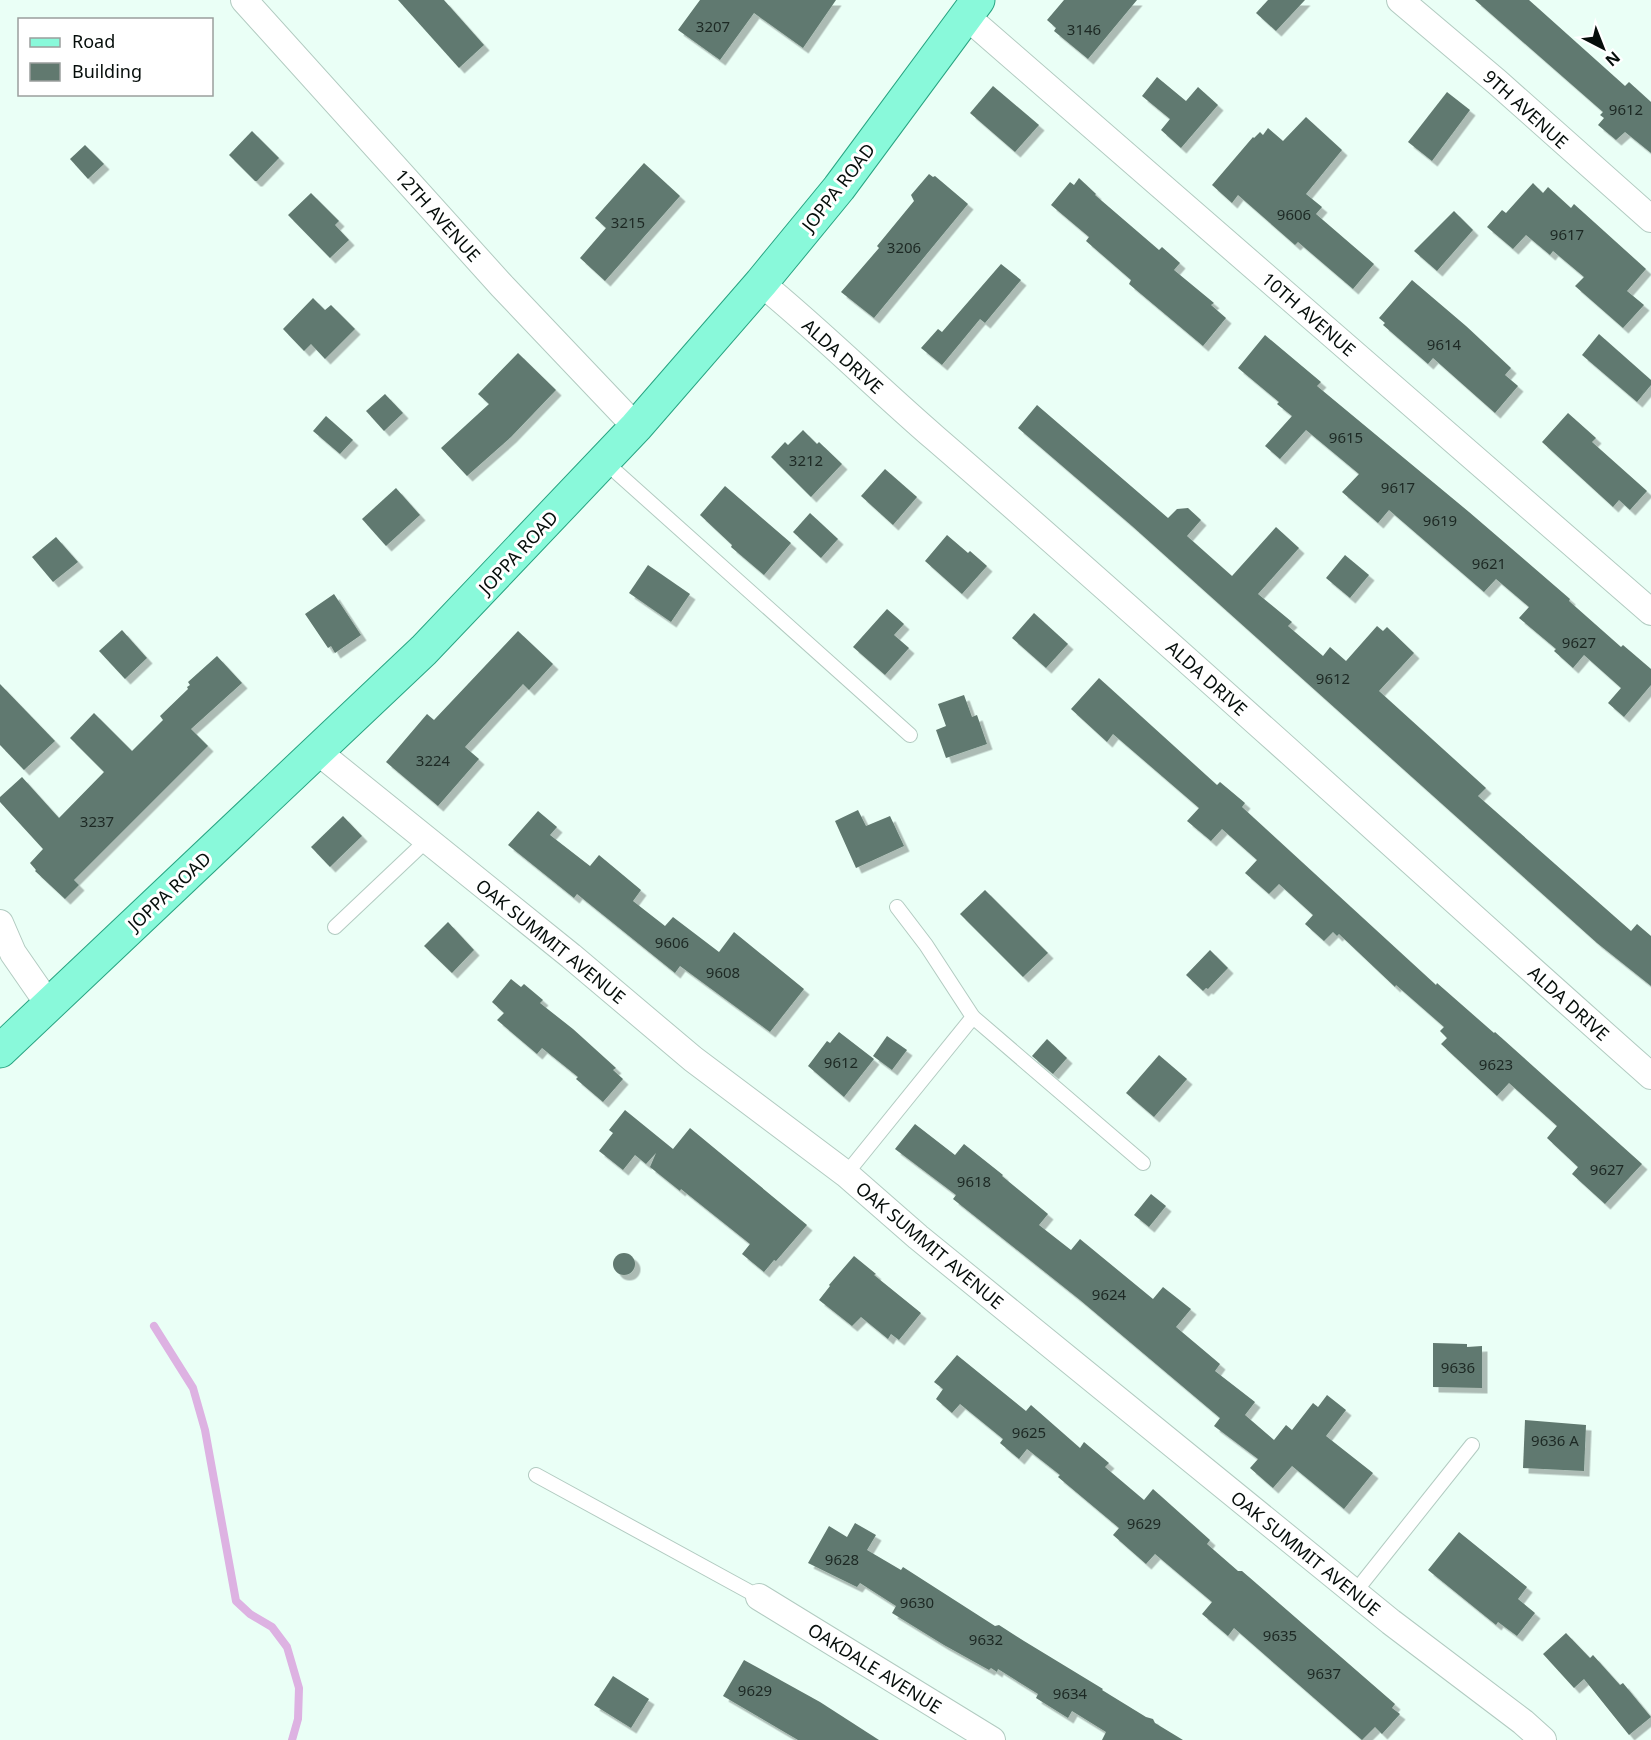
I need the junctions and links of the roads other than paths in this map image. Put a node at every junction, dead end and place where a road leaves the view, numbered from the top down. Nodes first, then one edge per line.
1 (244, 0) edge
2 (1400, 0) edge
3 (972, 8) edge
4 (1651, 219) edge
5 (761, 283) junction
6 (636, 427) junction
7 (604, 461) junction
8 (1651, 612) edge
9 (910, 735) dead end
10 (317, 751) junction
11 (427, 840) junction
12 (897, 907) dead end
13 (0, 924) edge
14 (335, 927) dead end
15 (49, 1005) junction
16 (973, 1017) junction
17 (0, 1051) edge
18 (1651, 1076) edge
19 (1143, 1163) dead end
20 (846, 1174) junction
21 (1472, 1445) dead end
22 (536, 1475) dead end
23 (1355, 1592) junction
24 (759, 1597) joint
25 (992, 1740) edge
26 (1543, 1740) edge

1 - 6 street, 12TH AVENUE
2 - 4 street, 9TH AVENUE
3 - 5 main road, JOPPA ROAD
3 - 8 street, 10TH AVENUE
5 - 6 main road, JOPPA ROAD
5 - 18 street, ALDA DRIVE
6 - 7 main road, JOPPA ROAD
7 - 9 lane
7 - 10 main road, JOPPA ROAD
10 - 11 street, OAK SUMMIT AVENUE
10 - 15 main road, JOPPA ROAD
11 - 14 lane
11 - 20 street, OAK SUMMIT AVENUE
12 - 16 lane
13 - 15 street
15 - 17 main road, JOPPA ROAD
16 - 19 lane
16 - 20 lane
20 - 23 street, OAK SUMMIT AVENUE
21 - 23 lane
22 - 24 lane
23 - 26 street, OAK SUMMIT AVENUE
24 - 25 street, OAKDALE AVENUE

